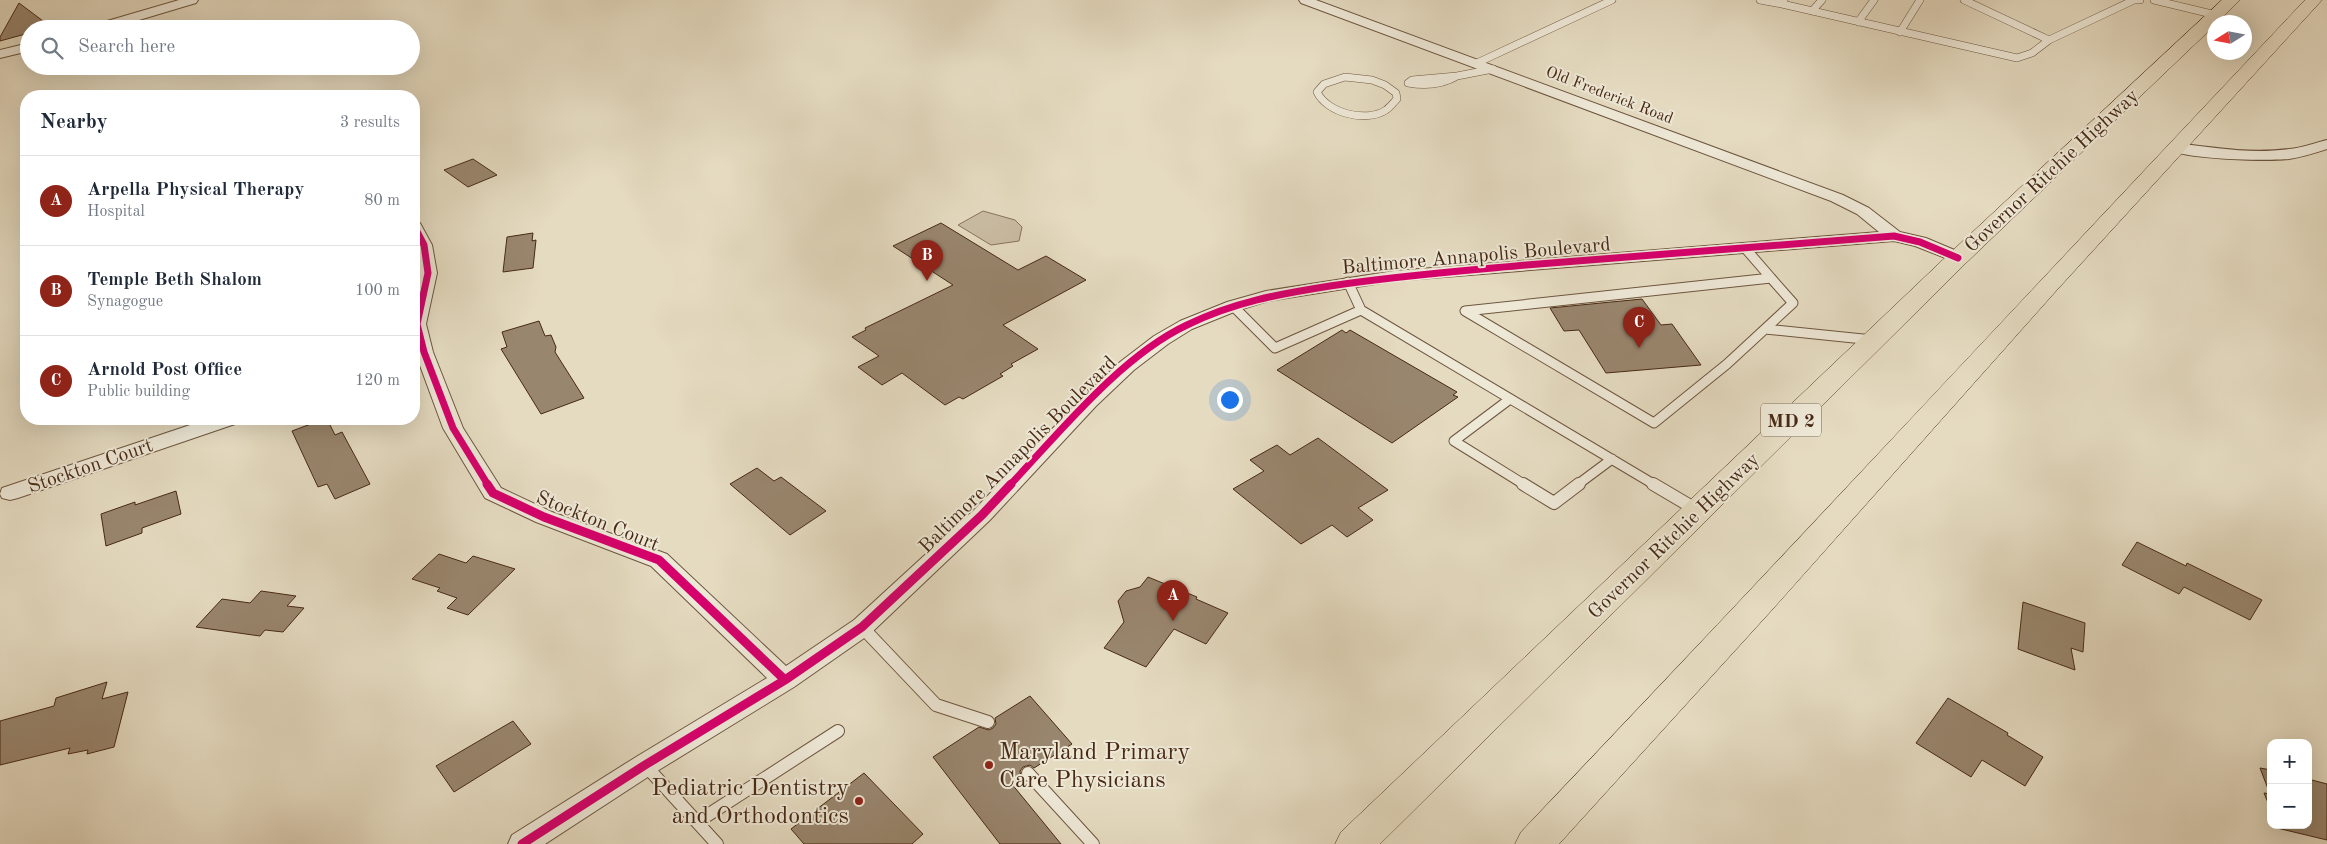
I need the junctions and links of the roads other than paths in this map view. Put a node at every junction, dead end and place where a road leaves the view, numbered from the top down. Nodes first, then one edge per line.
1 (188, 0) edge
2 (1305, 0) edge
3 (1612, 0) edge
4 (1760, 0) edge
5 (1822, 0) edge
6 (1874, 0) edge
7 (1920, 0) edge
8 (1964, 0) edge
9 (2140, 0) edge
10 (2154, 0) edge
11 (2314, 0) edge
12 (1783, 2) edge
13 (2224, 7) edge
14 (1812, 11) junction
15 (124, 20) edge
16 (1858, 22) junction
17 (1900, 32) junction
18 (2049, 40) junction
19 (20, 49) edge
20 (0, 54) edge
21 (1478, 63) junction
22 (1493, 69) junction
23 (1390, 87) junction
24 (2327, 144) edge
25 (2177, 148) junction
26 (1894, 236) junction
27 (420, 237) edge
28 (1745, 248) junction
29 (1958, 258) junction
30 (1772, 278) junction
31 (1348, 282) junction
32 (1233, 306) junction
33 (420, 310) edge
34 (1361, 310) junction
35 (1765, 329) junction
36 (1874, 340) junction
37 (420, 356) edge
38 (1510, 398) junction
39 (210, 425) edge
40 (1612, 459) junction
41 (10, 493) dead end
42 (1698, 510) junction
43 (862, 627) junction
44 (784, 680) junction
45 (988, 722) dead end
46 (838, 731) dead end
47 (645, 765) junction
48 (1028, 772) dead end
49 (697, 822) junction
50 (522, 844) edge
51 (717, 844) edge
52 (1093, 844) edge
53 (1354, 844) edge
54 (1534, 844) edge

1 - 15 street
2 - 21 street, Old Frederick Road
3 - 21 lane
4 - 12 lane
5 - 14 lane
6 - 16 lane
7 - 17 lane
8 - 18 lane
9 - 18 lane
10 - 13 lane
11 - 25 highway
12 - 14 lane
13 - 29 highway, Governor Ritchie Highway / MD 2
14 - 16 lane
16 - 17 lane
17 - 18 lane
19 - 20 street
21 - 22 street, Old Frederick Road
22 - 23 lane
22 - 26 street, Old Frederick Road
23 - 23 lane
24 - 25 street
25 - 54 highway
26 - 28 street, Baltimore Annapolis Boulevard
26 - 29 street, Baltimore Annapolis Boulevard
27 - 33 street, Stockton Court
28 - 30 lane
28 - 31 street, Baltimore Annapolis Boulevard
29 - 36 highway, Governor Ritchie Highway / MD 2
30 - 35 lane
30 - 35 lane
31 - 32 street, Baltimore Annapolis Boulevard
31 - 34 lane
32 - 34 lane
32 - 43 street, Baltimore Annapolis Boulevard
34 - 38 lane
35 - 36 lane
36 - 42 highway, Governor Ritchie Highway / MD 2
37 - 44 street, Stockton Court
38 - 40 lane
38 - 40 lane
39 - 41 street, Stockton Court
40 - 42 lane
42 - 53 highway, Governor Ritchie Highway / MD 2
43 - 44 street, Baltimore Annapolis Boulevard
43 - 45 lane
44 - 47 street, Baltimore Annapolis Boulevard
46 - 49 lane
47 - 49 lane
47 - 50 street, Baltimore Annapolis Boulevard
48 - 52 lane
49 - 51 lane

